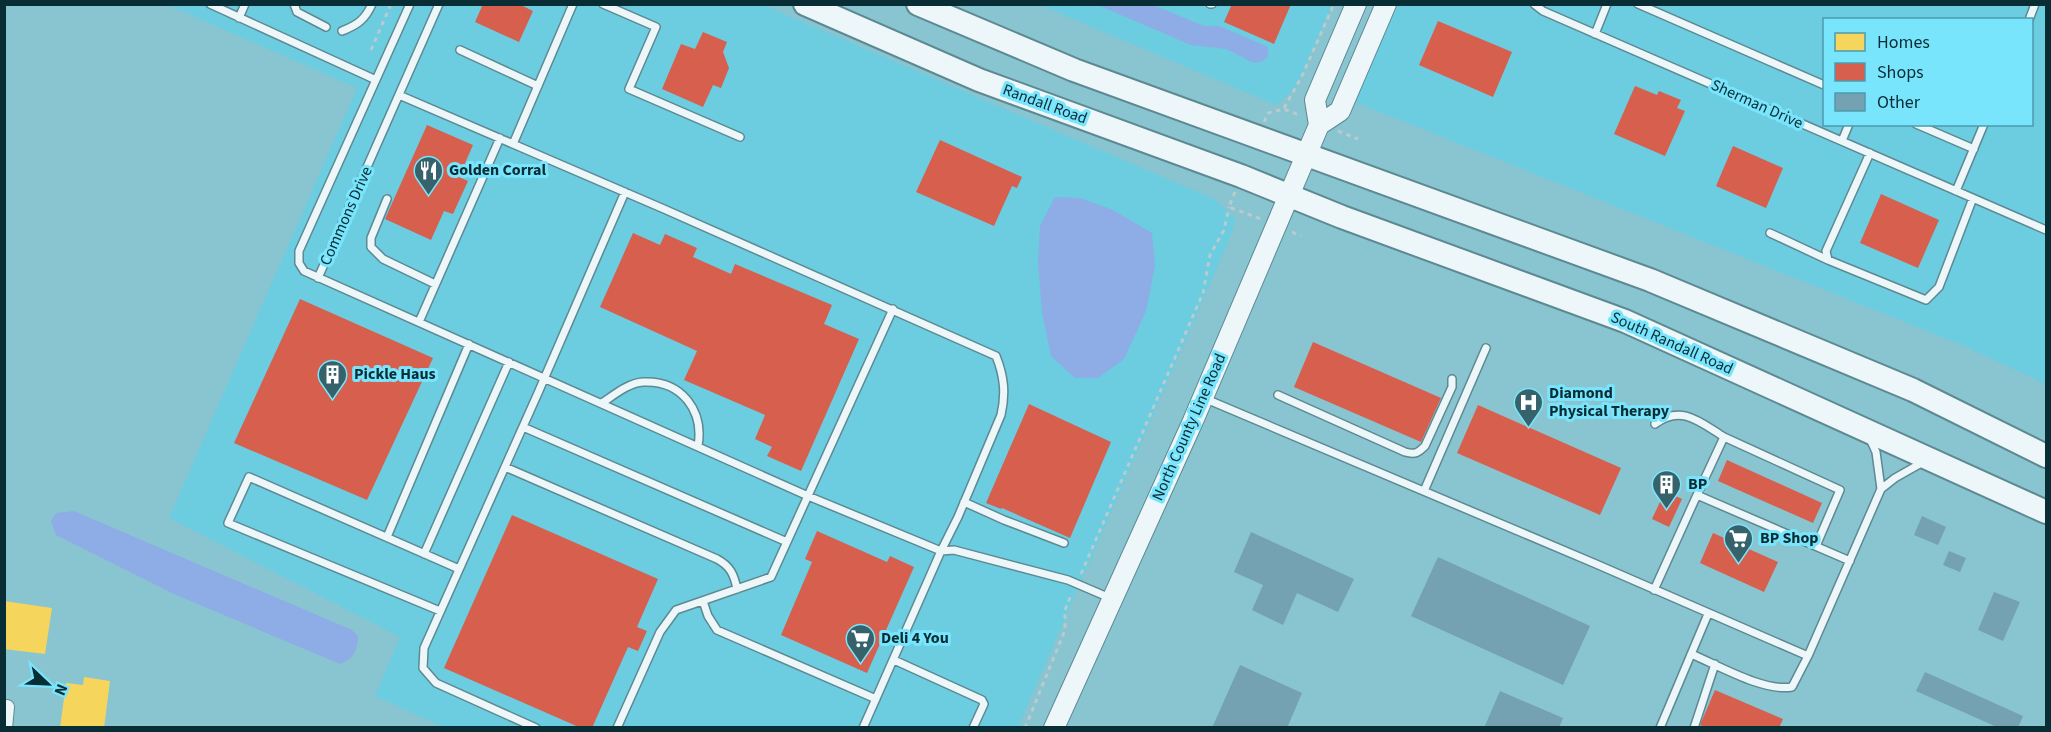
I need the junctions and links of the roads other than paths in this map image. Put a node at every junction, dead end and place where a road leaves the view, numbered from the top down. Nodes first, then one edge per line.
1 (210, 4) edge
2 (245, 4) edge
3 (294, 4) edge
4 (372, 4) edge
5 (410, 4) edge
6 (439, 4) edge
7 (573, 4) edge
8 (603, 4) edge
9 (805, 4) edge
10 (918, 4) edge
11 (1356, 4) edge
12 (1386, 4) edge
13 (1534, 4) edge
14 (1607, 4) edge
15 (1638, 4) edge
16 (239, 18) junction
17 (326, 27) dead end
18 (342, 31) dead end
19 (1595, 34) junction
20 (460, 50) dead end
21 (376, 80) junction
22 (1823, 85) edge
23 (538, 86) junction
24 (399, 95) junction
25 (1319, 125) junction
26 (1848, 126) edge
27 (1921, 126) edge
28 (1983, 126) edge
29 (740, 137) dead end
30 (500, 138) junction
31 (1842, 141) junction
32 (513, 144) junction
33 (1974, 149) junction
34 (1870, 153) junction
35 (1306, 154) junction
36 (1956, 191) junction
37 (625, 192) junction
38 (1288, 196) junction
39 (1973, 198) junction
40 (387, 199) dead end
41 (2046, 230) edge
42 (1770, 233) dead end
43 (1828, 260) junction
44 (318, 278) junction
45 (435, 284) junction
46 (892, 309) junction
47 (419, 322) junction
48 (469, 344) junction
49 (1486, 348) dead end
50 (509, 362) junction
51 (545, 378) junction
52 (1452, 379) dead end
53 (1278, 395) dead end
54 (1203, 398) junction
55 (602, 403) junction
56 (1655, 424) dead end
57 (523, 427) junction
58 (1866, 429) junction
59 (1724, 437) junction
60 (698, 446) junction
61 (2046, 456) edge
62 (1929, 459) junction
63 (505, 467) junction
64 (1881, 489) junction
65 (1424, 491) junction
66 (1697, 495) junction
67 (808, 496) junction
68 (964, 502) junction
69 (2046, 512) edge
70 (387, 537) junction
71 (787, 542) junction
72 (1064, 543) dead end
73 (1816, 546) junction
74 (941, 551) junction
75 (424, 554) junction
76 (1850, 561) junction
77 (459, 569) junction
78 (737, 589) junction
79 (1654, 590) junction
80 (1112, 599) junction
81 (703, 601) junction
82 (440, 611) junction
83 (1708, 614) junction
84 (1691, 654) junction
85 (1808, 656) junction
86 (894, 660) junction
87 (1715, 664) junction
88 (876, 699) junction
89 (7, 707) dead end
90 (5, 728) edge
91 (536, 728) edge
92 (617, 728) edge
93 (863, 728) edge
94 (974, 728) edge
95 (1054, 728) edge
96 (1660, 728) edge
97 (1694, 728) edge

1 - 16 lane
2 - 16 lane
3 - 17 lane
4 - 18 lane
5 - 21 lane, Commons Drive
6 - 24 lane, Commons Drive
7 - 23 lane
8 - 29 lane
9 - 38 main road, Randall Road
10 - 35 main road
11 - 25 street, North County Line Road
12 - 25 street, North County Line Road
13 - 19 lane, Sherman Drive
14 - 19 lane
15 - 22 lane
16 - 21 lane
19 - 31 lane, Sherman Drive
20 - 23 lane
21 - 44 lane, Commons Drive
23 - 32 lane
24 - 30 lane
24 - 44 lane, Commons Drive
25 - 35 street, North County Line Road
26 - 31 lane
27 - 33 lane
28 - 33 lane
30 - 32 lane
30 - 45 lane
31 - 34 lane, Sherman Drive
32 - 37 lane
33 - 36 lane
34 - 36 lane, Sherman Drive
34 - 43 lane
35 - 38 street, North County Line Road
35 - 61 main road
36 - 39 lane, Sherman Drive
37 - 46 lane
37 - 51 lane
38 - 54 street, North County Line Road
38 - 58 main road, South Randall Road
39 - 41 lane, Sherman Drive
39 - 43 lane
40 - 45 lane
42 - 43 lane
44 - 47 lane
45 - 47 lane
46 - 67 lane
46 - 68 lane
47 - 48 lane
48 - 50 lane
48 - 70 lane
49 - 65 lane
50 - 51 lane
50 - 75 lane
51 - 55 lane
51 - 57 lane
52 - 53 lane
54 - 65 lane
54 - 80 street, North County Line Road
55 - 60 lane
55 - 60 lane
56 - 59 lane
57 - 63 lane
57 - 71 lane
58 - 62 main road, South Randall Road
58 - 64 lane
59 - 66 lane
59 - 73 lane
60 - 67 lane
62 - 64 lane
62 - 69 main road, South Randall Road
63 - 77 lane
63 - 78 lane
64 - 76 lane
65 - 79 lane
66 - 73 lane
66 - 79 lane
67 - 71 lane
67 - 74 lane
68 - 72 lane
68 - 74 lane
70 - 75 lane
70 - 82 lane
71 - 78 lane
73 - 76 lane
74 - 80 lane
74 - 86 lane
75 - 77 lane
76 - 85 lane
77 - 82 lane
78 - 81 lane
79 - 83 lane
80 - 95 street, North County Line Road
81 - 88 lane
81 - 92 lane
82 - 91 lane
83 - 84 lane
83 - 85 lane
84 - 87 lane
84 - 96 lane
85 - 87 lane
86 - 88 lane
86 - 94 lane
87 - 97 lane
88 - 93 lane
89 - 90 street

